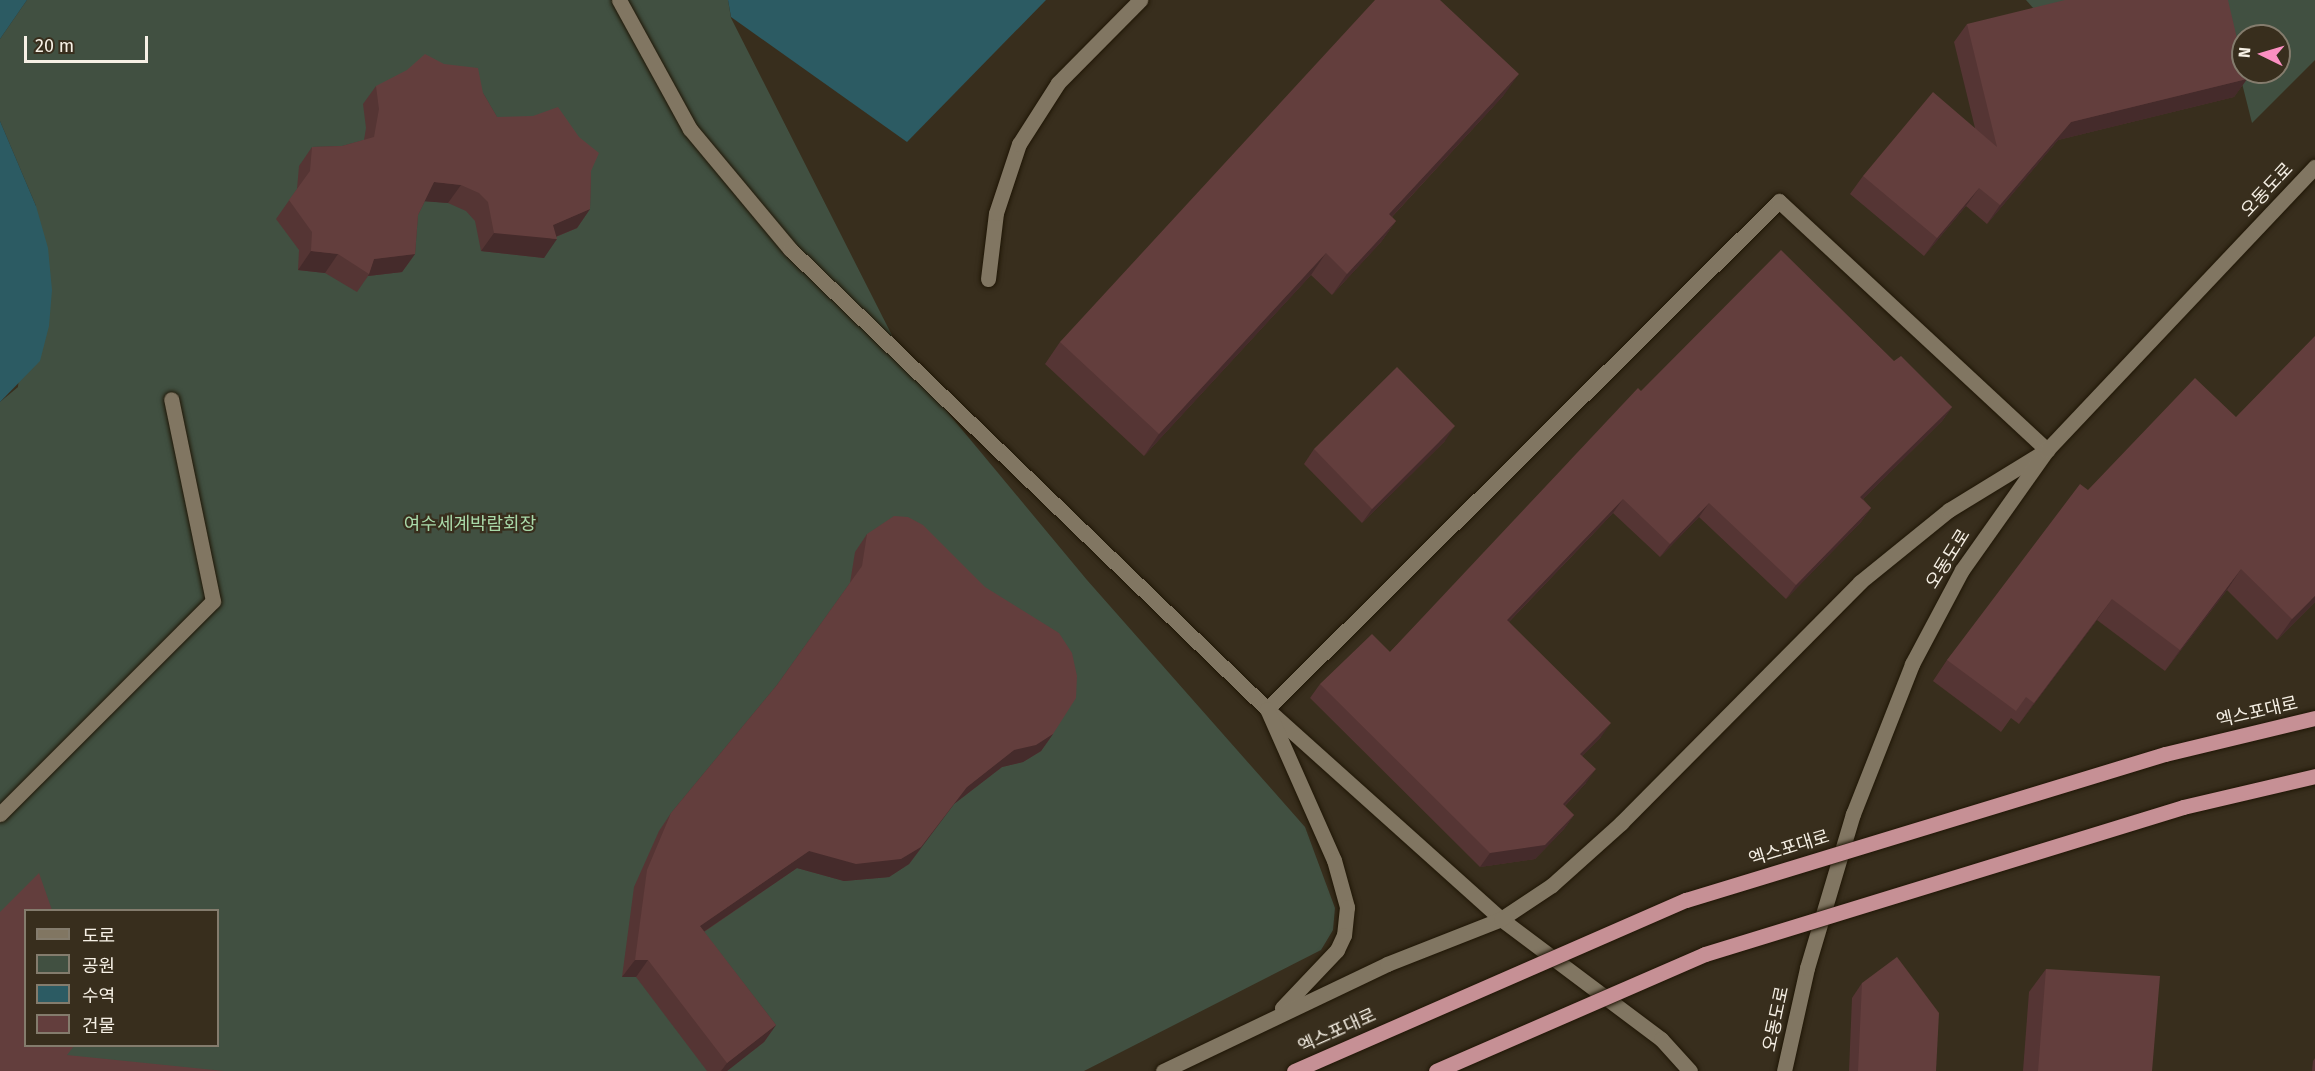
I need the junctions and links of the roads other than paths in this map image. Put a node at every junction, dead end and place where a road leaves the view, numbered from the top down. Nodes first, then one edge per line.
1 (619, 0) edge
2 (1140, 0) edge
3 (2315, 167) edge
4 (988, 279) dead end
5 (171, 399) dead end
6 (2047, 450) junction
7 (1267, 709) junction
8 (2315, 718) edge
9 (2315, 776) edge
10 (0, 814) edge
11 (1501, 919) junction
12 (1274, 1015) junction
13 (1164, 1071) edge
14 (1294, 1071) edge
15 (1436, 1071) edge
16 (1689, 1071) edge
17 (1784, 1071) edge

1 - 7 street
2 - 4 street
3 - 6 street, 오동도로
5 - 10 street
6 - 7 street
6 - 11 street
6 - 17 street, 오동도로
7 - 11 street
7 - 12 street
8 - 14 main road, 엑스포대로, bridge
9 - 15 main road, bridge
11 - 12 street
11 - 16 street
12 - 13 street

